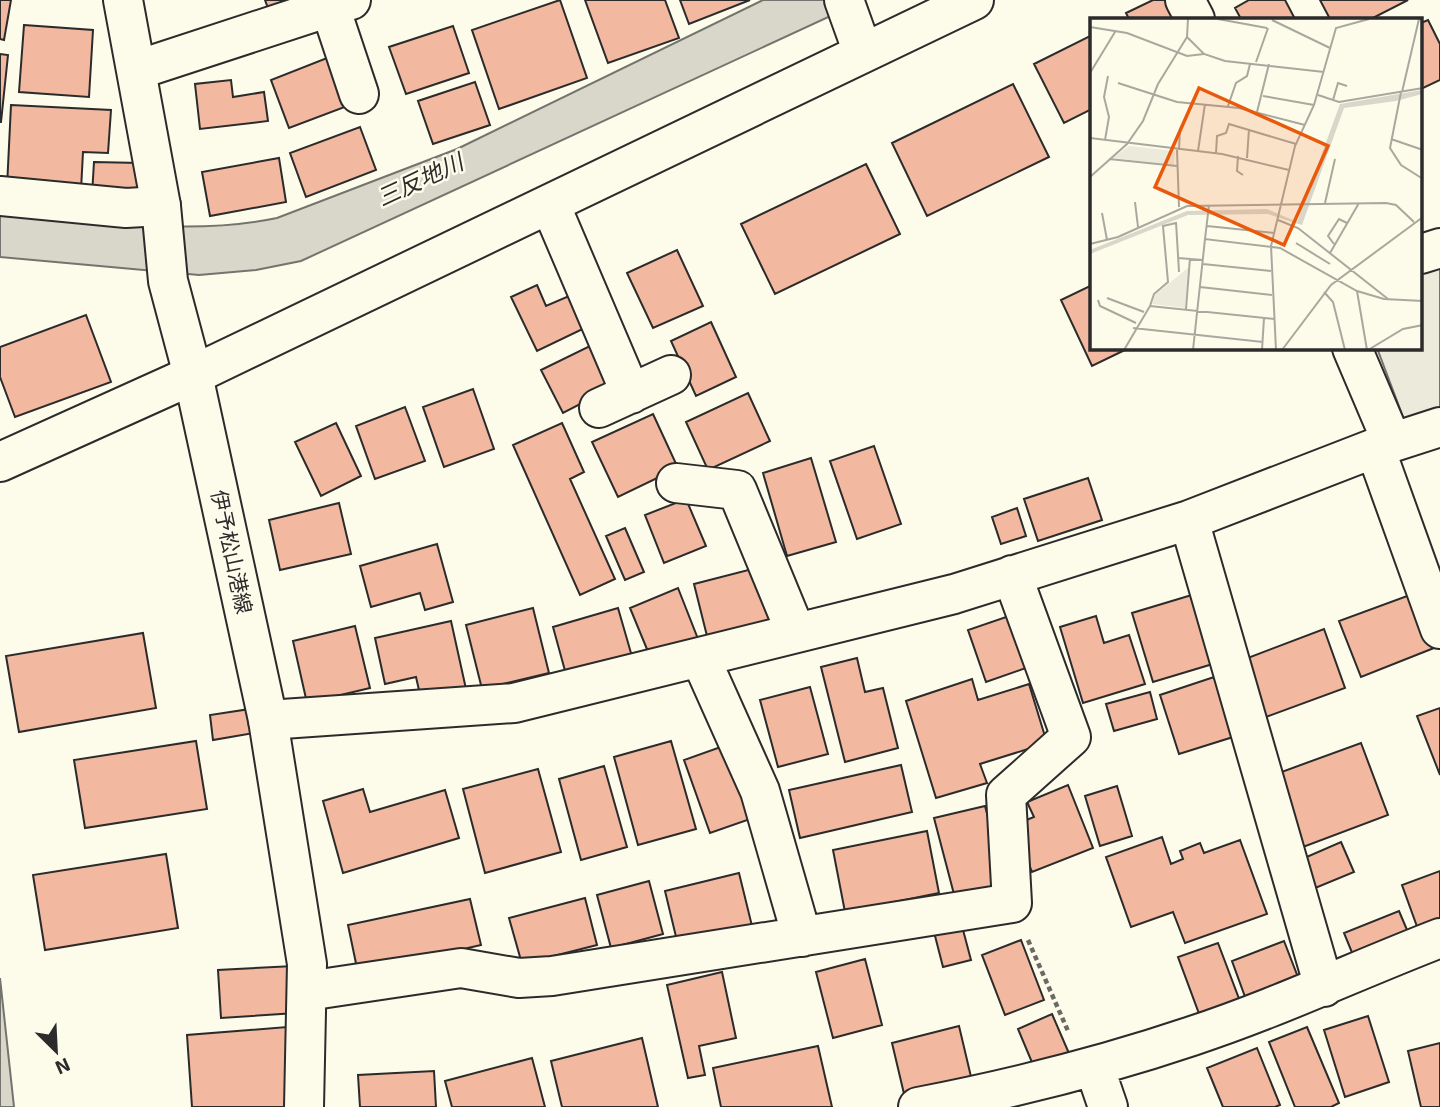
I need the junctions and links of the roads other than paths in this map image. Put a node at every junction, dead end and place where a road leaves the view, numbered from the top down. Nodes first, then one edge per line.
1 (123, 0) edge
2 (974, 0) edge
3 (1185, 0) edge
4 (340, 4) edge
5 (1194, 18) edge
6 (855, 30) edge
7 (137, 70) junction
8 (359, 94) dead end
9 (0, 196) edge
10 (550, 204) junction
11 (161, 212) junction
12 (1440, 248) edge
13 (1422, 254) edge
14 (1353, 350) edge
15 (193, 375) junction
16 (671, 375) dead end
17 (1440, 427) edge
18 (1383, 445) junction
19 (0, 462) edge
20 (676, 483) dead end
21 (1189, 520) junction
22 (1012, 575) junction
23 (1440, 629) edge
24 (796, 633) junction
25 (700, 657) junction
26 (268, 720) junction
27 (803, 937) junction
28 (1440, 937) edge
29 (1324, 987) junction
30 (307, 991) junction
31 (1089, 1066) junction
32 (304, 1107) edge
33 (918, 1107) edge
34 (1108, 1107) edge

1 - 7 street, 伊予松山港線
2 - 6 street
3 - 5 street
4 - 7 street
4 - 8 street
6 - 10 street
7 - 11 street, 伊予松山港線
9 - 11 street
10 - 15 street
10 - 16 street
11 - 15 street, 伊予松山港線
12 - 13 street
14 - 18 street
15 - 19 street
15 - 26 street, 伊予松山港線
17 - 18 street
18 - 21 street
18 - 23 street
20 - 24 street
21 - 22 street
21 - 29 street
22 - 24 street
22 - 27 street
24 - 25 street
25 - 26 street
25 - 27 street
26 - 30 street, 伊予松山港線
27 - 30 street
28 - 29 street
29 - 31 street
30 - 32 street, 伊予松山港線
31 - 33 street
31 - 34 street

